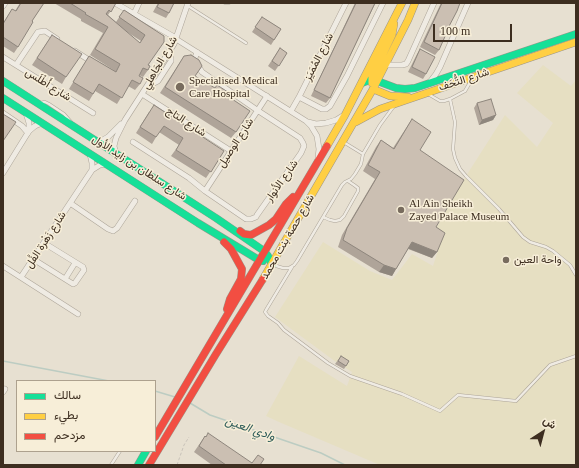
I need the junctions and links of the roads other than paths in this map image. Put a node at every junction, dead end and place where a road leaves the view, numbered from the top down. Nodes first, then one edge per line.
1 (5, 3) edge
2 (115, 3) edge
3 (139, 3) edge
4 (225, 3) edge
5 (229, 3) edge
6 (346, 3) edge
7 (383, 3) edge
8 (415, 3) edge
9 (434, 3) edge
10 (468, 3) edge
11 (400, 4) edge
12 (188, 5) edge
13 (3, 6) edge
14 (134, 14) junction
15 (394, 18) junction
16 (576, 34) edge
17 (176, 38) junction
18 (62, 42) edge
19 (576, 42) edge
20 (246, 43) dead end
21 (69, 46) edge
22 (197, 52) junction
23 (3, 57) edge
24 (385, 65) junction
25 (16, 66) junction
26 (99, 66) edge
27 (440, 67) junction
28 (448, 77) junction
29 (473, 77) junction
30 (375, 80) junction
31 (3, 81) edge
32 (361, 84) junction
33 (427, 84) junction
34 (373, 89) junction
35 (426, 92) junction
36 (142, 94) junction
37 (267, 96) junction
38 (299, 97) junction
39 (3, 98) edge
40 (410, 98) junction
41 (450, 99) junction
42 (396, 103) junction
43 (257, 110) junction
44 (26, 112) junction
45 (291, 112) junction
46 (3, 113) edge
47 (93, 113) dead end
48 (344, 115) junction
49 (125, 120) junction
50 (306, 121) junction
51 (43, 123) junction
52 (354, 123) junction
53 (28, 132) junction
54 (98, 142) junction
55 (133, 142) dead end
56 (343, 142) junction
57 (231, 151) junction
58 (90, 154) junction
59 (116, 154) junction
60 (363, 154) junction
61 (318, 161) junction
62 (106, 164) junction
63 (92, 170) junction
64 (3, 172) edge
65 (348, 180) junction
66 (205, 191) junction
67 (298, 193) junction
68 (135, 201) dead end
69 (70, 203) junction
70 (324, 217) junction
71 (216, 218) junction
72 (198, 223) junction
73 (44, 243) junction
74 (264, 251) junction
75 (33, 259) junction
76 (259, 260) junction
77 (273, 261) junction
78 (75, 262) junction
79 (3, 266) edge
80 (292, 266) junction
81 (576, 275) edge
82 (21, 277) junction
83 (65, 279) junction
84 (78, 314) dead end
85 (226, 315) junction
86 (576, 356) edge
87 (156, 435) edge
88 (119, 452) edge
89 (145, 452) edge
90 (111, 465) edge
91 (138, 465) edge
92 (149, 465) edge

1 - 13 street
2 - 14 street
3 - 14 street
4 - 5 lane
6 - 38 street, شارع المُمَيَز
7 - 38 street
8 - 24 main road, شارع حصة بنت محمد
9 - 24 street
10 - 27 street
11 - 15 main road, شارع حصة بنت محمد
12 - 17 street, شارع الجَاهلِي
12 - 20 lane
14 - 17 street
15 - 30 main road
15 - 32 main road, شارع حصة بنت محمد
16 - 28 main road, شارع التُّحَف
17 - 22 street
17 - 36 street, شارع الجَاهلِي
18 - 25 street
19 - 29 main road, شارع التُّحَف
21 - 26 street
22 - 37 street
22 - 43 street, شارع الأنوار
23 - 25 street, شارع أَطْلَس
24 - 30 main road, شارع حصة بنت محمد
25 - 47 street, شارع أَطْلَس
27 - 28 street
27 - 33 street
28 - 33 main road, شارع التُّحَف
29 - 35 main road, شارع التُّحَف
29 - 41 lane
30 - 32 main road
30 - 33 main road, شارع التُّحَف
30 - 34 main road, شارع حصة بنت محمد
31 - 54 main road, شارع سلطان بن زايد الأول
32 - 48 main road, شارع حصة بنت محمد
34 - 40 main road
34 - 52 main road, شارع حصة بنت محمد
35 - 40 main road, شارع التُّحَف
35 - 41 lane
36 - 49 street, شارع الجَاهلِي
36 - 57 street, شارع التاج
37 - 43 street, شارع الوصيل
37 - 45 street
38 - 45 street, شارع المُمَيَز
39 - 44 main road, شارع سلطان بن زايد الأول
40 - 42 main road, شارع التُّحَف
41 - 81 lane
42 - 52 main road, شارع التُّحَف
42 - 60 lane
43 - 57 street, شارع الوصيل
43 - 66 street, شارع الأنوار
44 - 51 main road, شارع سلطان بن زايد الأول
44 - 53 street
45 - 50 street
46 - 53 street
48 - 50 street
48 - 61 main road, شارع حصة بنت محمد
49 - 54 street, شارع الجَاهلِي
49 - 59 street, شارع الجَاهلِي
50 - 61 street
51 - 53 street
51 - 58 main road, شارع سلطان بن زايد الأول
52 - 56 main road, شارع حصة بنت محمد
53 - 64 street
54 - 59 main road, شارع سلطان بن زايد الأول
55 - 66 street, شارع الأنوار
56 - 60 lane
56 - 77 main road, شارع حصة بنت محمد
57 - 66 street, شارع الوصيل
58 - 62 main road, شارع سلطان بن زايد الأول
58 - 63 street
59 - 71 main road, شارع سلطان بن زايد الأول
60 - 65 lane
61 - 67 main road, شارع حصة بنت محمد
62 - 63 street
62 - 72 main road, شارع سلطان بن زايد الأول
63 - 69 street, شارع زَهْرة الفُل
65 - 70 lane
65 - 70 lane
67 - 71 main road
67 - 74 main road, شارع حصة بنت محمد
68 - 69 street, شارع زَهْرة الفُل
69 - 73 street, شارع زَهْرة الفُل
70 - 80 lane
71 - 74 main road, شارع سلطان بن زايد الأول
72 - 76 main road, شارع سلطان بن زايد الأول
72 - 85 main road
73 - 75 street, شارع زَهْرة الفُل
73 - 78 street
74 - 76 main road, شارع حصة بنت محمد
74 - 77 main road, شارع سلطان بن زايد الأول
75 - 82 street, شارع زَهْرة الفُل
75 - 83 street
76 - 77 main road
76 - 85 main road, شارع حصة بنت محمد
77 - 80 lane
77 - 92 main road, شارع حصة بنت محمد
78 - 83 street
78 - 83 street
79 - 82 street
80 - 86 lane
82 - 84 street
85 - 87 main road, شارع حصة بنت محمد
88 - 90 lane
89 - 91 main road

